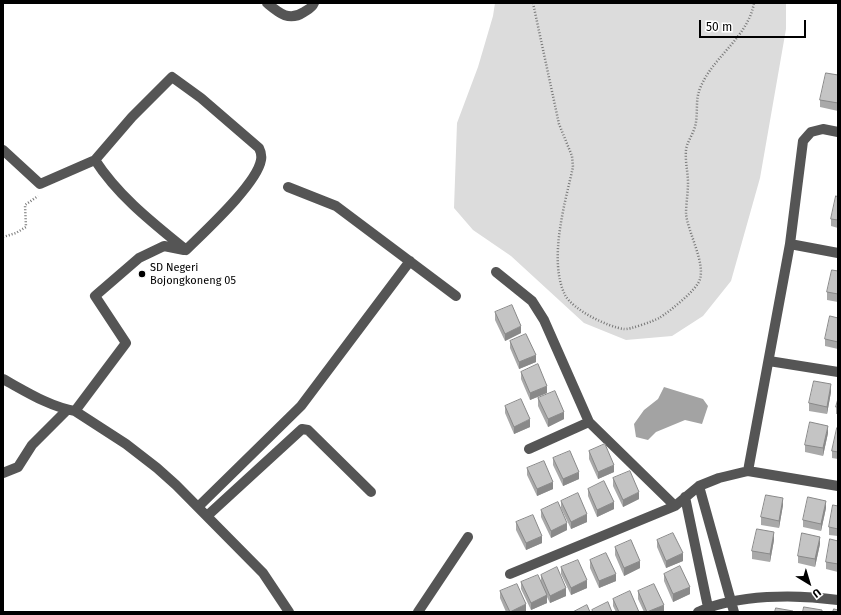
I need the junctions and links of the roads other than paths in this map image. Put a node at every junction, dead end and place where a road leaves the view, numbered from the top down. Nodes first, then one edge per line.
1 (267, 3) edge
2 (314, 3) edge
3 (838, 132) edge
4 (3, 150) edge
5 (96, 160) junction
6 (288, 187) dead end
7 (790, 244) junction
8 (186, 250) junction
9 (838, 253) edge
10 (410, 261) junction
11 (496, 272) dead end
12 (456, 296) dead end
13 (769, 360) junction
14 (838, 372) edge
15 (3, 379) edge
16 (71, 411) junction
17 (589, 422) junction
18 (529, 449) dead end
19 (748, 471) junction
20 (3, 473) edge
21 (699, 486) junction
22 (838, 486) edge
23 (371, 492) dead end
24 (686, 497) junction
25 (675, 506) junction
26 (198, 507) junction
27 (207, 516) junction
28 (468, 537) dead end
29 (510, 574) dead end
30 (838, 600) edge
31 (733, 607) edge
32 (708, 610) edge
33 (289, 612) edge
34 (418, 612) edge
35 (698, 612) edge

1 - 2 street
3 - 7 street
4 - 5 street
5 - 8 street
5 - 8 street
6 - 10 street
7 - 9 street
7 - 13 street
8 - 16 street
10 - 12 street
10 - 26 street
11 - 17 street
13 - 14 street
13 - 19 street
15 - 16 street
16 - 20 street
16 - 26 street
17 - 18 street
17 - 25 street
19 - 21 street
19 - 22 street
21 - 24 street
21 - 31 street
23 - 27 street
24 - 25 street
24 - 32 street
25 - 29 street
26 - 27 street
27 - 33 street
28 - 34 street
30 - 31 street
31 - 32 street
32 - 35 street

